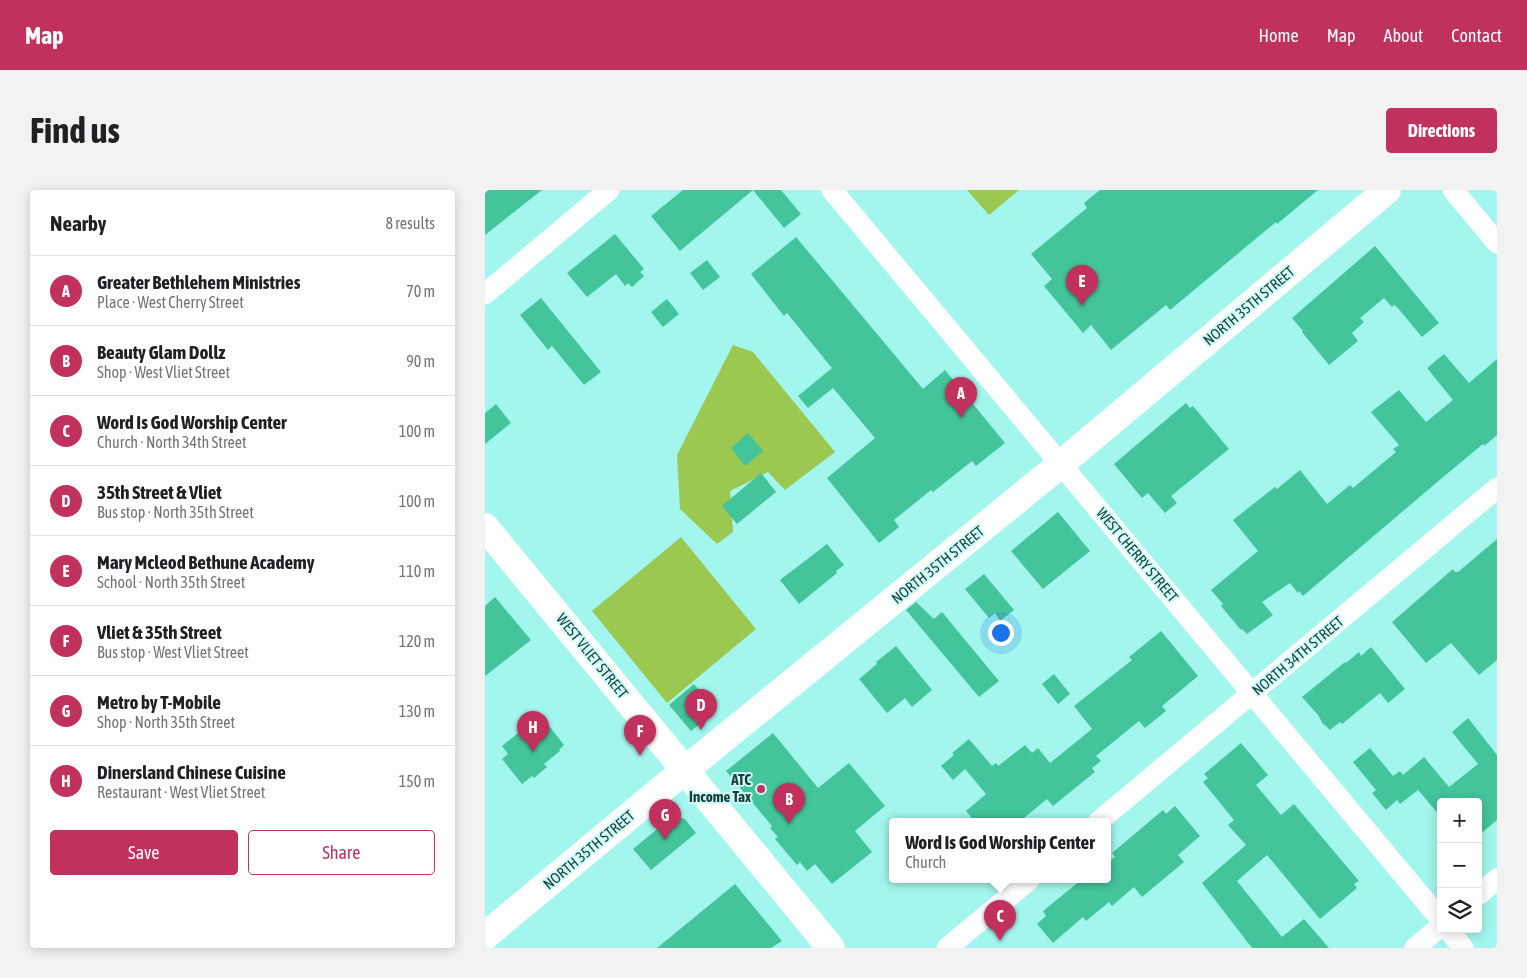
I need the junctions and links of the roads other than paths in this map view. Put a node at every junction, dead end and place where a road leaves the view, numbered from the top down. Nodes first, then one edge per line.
1 (609, 190) edge
2 (831, 190) edge
3 (1387, 190) edge
4 (1453, 190) edge
5 (1497, 243) edge
6 (485, 294) edge
7 (1061, 464) junction
8 (1497, 488) edge
9 (486, 532) edge
10 (1253, 694) junction
11 (685, 770) junction
12 (1103, 818) edge
13 (1497, 879) edge
14 (1025, 883) edge
15 (1482, 892) edge
16 (1437, 915) edge
17 (1437, 929) edge
18 (1451, 933) edge
19 (485, 936) edge
20 (831, 948) edge
21 (947, 948) edge
22 (1415, 948) edge
23 (1463, 948) edge

1 - 6 street
2 - 7 street, WEST CHERRY STREET
3 - 7 main road, NORTH 35TH STREET
4 - 5 street
7 - 10 street, WEST CHERRY STREET
7 - 11 main road, NORTH 35TH STREET
8 - 10 street, NORTH 34TH STREET
9 - 11 main road, WEST VLIET STREET
10 - 12 street, NORTH 34TH STREET
10 - 16 street, WEST CHERRY STREET
11 - 19 main road, NORTH 35TH STREET
11 - 20 main road, WEST VLIET STREET
13 - 15 street
14 - 21 street
17 - 22 street
18 - 23 street

